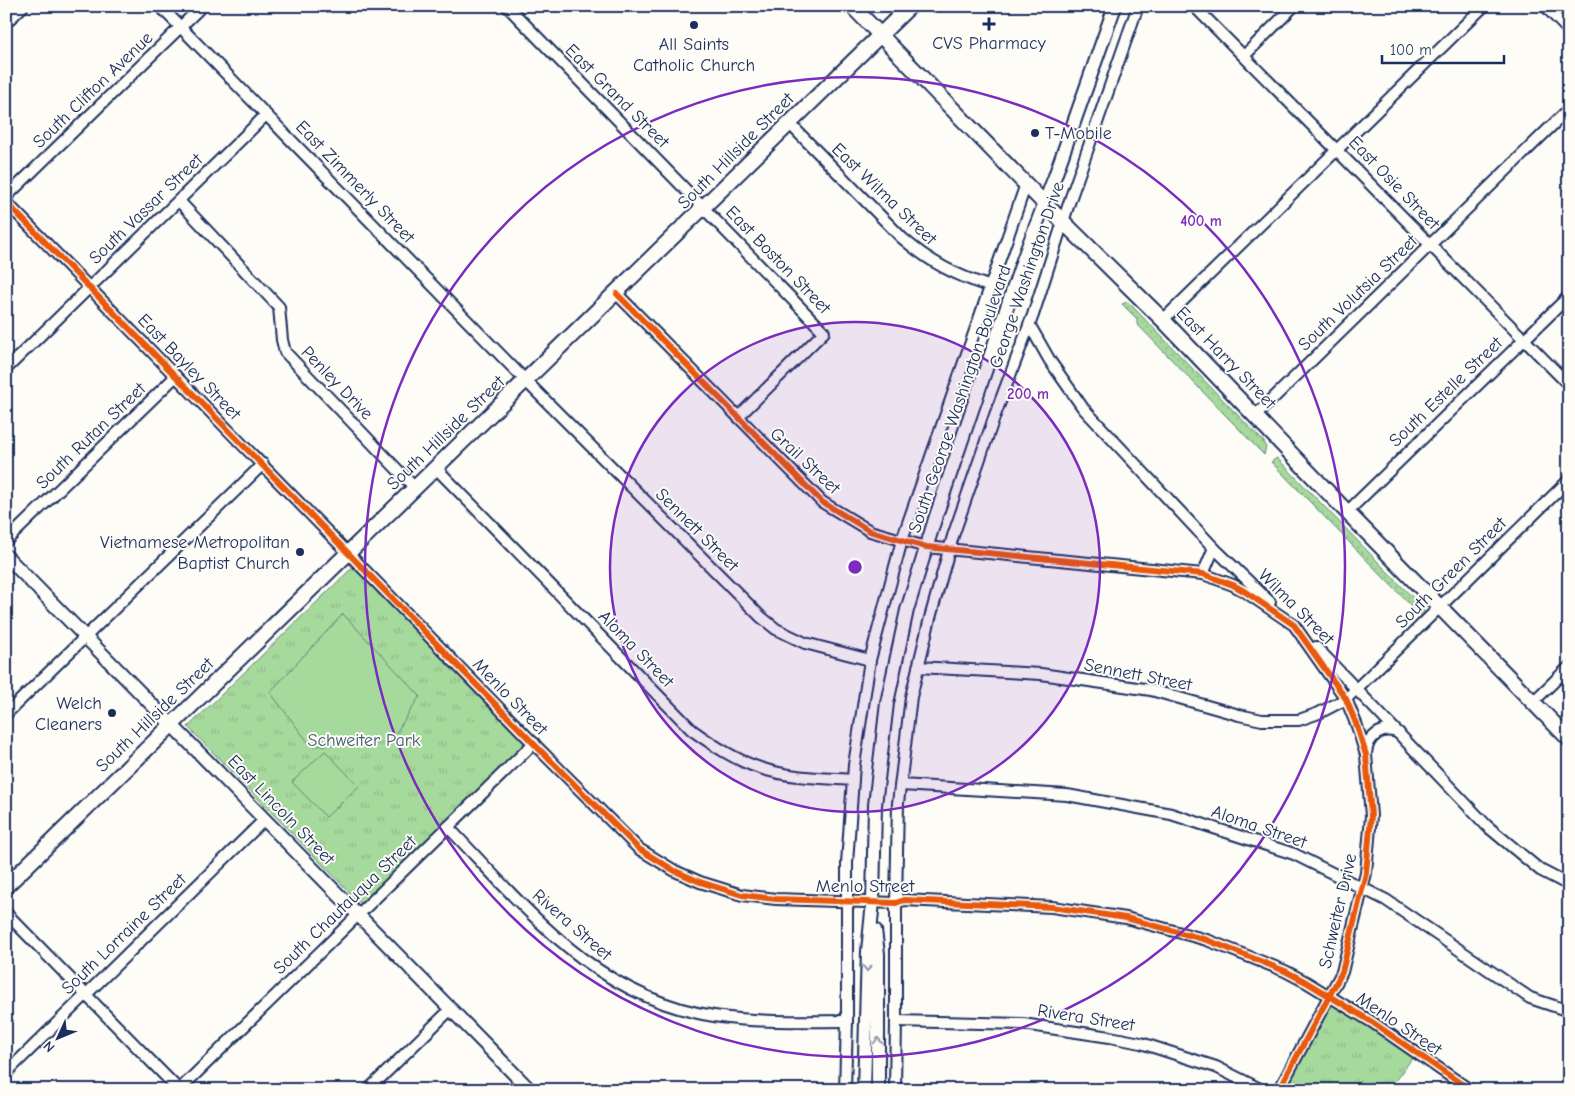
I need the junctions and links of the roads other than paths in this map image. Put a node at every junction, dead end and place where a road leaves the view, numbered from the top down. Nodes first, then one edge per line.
1 (23, 6) edge
2 (160, 6) edge
3 (202, 6) edge
4 (507, 6) edge
5 (852, 6) edge
6 (910, 6) edge
7 (1116, 6) edge
8 (1138, 6) edge
9 (1194, 6) edge
10 (1294, 6) edge
11 (1484, 6) edge
12 (1545, 6) edge
13 (6, 22) edge
14 (181, 27) junction
15 (1569, 31) edge
16 (880, 35) junction
17 (1244, 56) junction
18 (1569, 109) edge
19 (266, 115) junction
20 (790, 124) junction
21 (1338, 149) junction
22 (1026, 184) junction
23 (6, 197) edge
24 (179, 201) junction
25 (6, 202) edge
26 (1045, 204) junction
27 (705, 208) junction
28 (1063, 222) junction
29 (1431, 244) junction
30 (90, 287) junction
31 (991, 287) junction
32 (617, 294) junction
33 (1569, 296) edge
34 (1163, 320) junction
35 (1029, 324) junction
36 (1524, 339) junction
37 (6, 369) edge
38 (176, 376) junction
39 (526, 381) junction
40 (1569, 385) edge
41 (1255, 416) junction
42 (738, 417) junction
43 (263, 464) junction
44 (436, 468) junction
45 (1569, 480) edge
46 (416, 488) junction
47 (1347, 512) junction
48 (902, 540) junction
49 (6, 541) edge
50 (926, 547) junction
51 (1214, 548) junction
52 (949, 550) junction
53 (349, 553) junction
54 (6, 556) edge
55 (1203, 574) junction
56 (1440, 607) junction
57 (1294, 625) junction
58 (86, 637) junction
59 (870, 660) junction
60 (918, 667) junction
61 (1569, 667) edge
62 (1357, 689) junction
63 (1346, 699) junction
64 (1533, 702) junction
65 (6, 714) edge
66 (172, 724) junction
67 (1400, 734) junction
68 (1569, 739) edge
69 (534, 743) junction
70 (1366, 755) junction
71 (853, 780) junction
72 (901, 784) junction
73 (265, 819) junction
74 (448, 827) junction
75 (1569, 884) edge
76 (6, 886) edge
77 (1362, 888) junction
78 (847, 902) junction
79 (873, 902) junction
80 (896, 903) junction
81 (6, 913) edge
82 (358, 915) junction
83 (86, 994) junction
84 (1329, 996) junction
85 (451, 1009) junction
86 (1569, 1011) edge
87 (896, 1020) junction
88 (847, 1021) junction
89 (6, 1073) edge
90 (179, 1090) edge
91 (368, 1090) edge
92 (530, 1090) edge
93 (845, 1090) edge
94 (864, 1090) edge
95 (878, 1090) edge
96 (895, 1090) edge
97 (1262, 1090) edge
98 (1279, 1090) edge
99 (1470, 1090) edge

1 - 13 street
2 - 14 street, East Zimmerly Street
3 - 14 street, South Clifton Avenue
4 - 27 street, East Grand Street
5 - 16 main road, East Harry Street
6 - 16 main road, South Hillside Street
7 - 26 street, South George Washington Boulevard
8 - 28 street, George Washington Drive
9 - 17 street, East Osie Street
10 - 17 street
11 - 21 street
12 - 15 street
14 - 19 street, East Zimmerly Street
14 - 23 street, South Clifton Avenue
16 - 20 main road, South Hillside Street
16 - 22 main road, East Harry Street
17 - 21 street, East Osie Street
18 - 29 street, South Volutsia Street
19 - 24 street, South Vassar Street
19 - 39 street, East Zimmerly Street
20 - 27 main road, South Hillside Street
20 - 31 street, East Wilma Street
21 - 29 street, East Osie Street
21 - 34 street
22 - 26 main road, East Harry Street
22 - 31 street, George Washington Drive
24 - 30 street, South Vassar Street
24 - 46 street, Penley Drive
25 - 30 street, East Bayley Street
26 - 28 main road, East Harry Street
26 - 50 street, South George Washington Boulevard
27 - 32 main road, South Hillside Street
27 - 42 street, East Boston Street
28 - 34 main road, East Harry Street
28 - 35 street, George Washington Drive
29 - 36 street, East Osie Street
29 - 41 street, South Volutsia Street
30 - 37 street, South Vassar Street
30 - 38 street, East Bayley Street
31 - 48 street, George Washington Drive
32 - 39 main road, South Hillside Street
32 - 42 street, Grail Street
33 - 36 street, South Estelle Street
34 - 41 main road, East Harry Street
35 - 51 street, Wilma Street
35 - 52 street, George Washington Drive
36 - 40 street, East Osie Street
36 - 47 street, South Estelle Street
38 - 43 street, East Bayley Street
38 - 49 street, South Rutan Street
39 - 44 main road, South Hillside Street
39 - 59 street, Sennett Street
41 - 47 main road, East Harry Street
42 - 48 street, Grail Street
43 - 53 street, East Bayley Street
43 - 58 street
44 - 46 main road, South Hillside Street
44 - 71 street, Aloma Street
45 - 56 street, South Green Street
46 - 53 main road, South Hillside Street
47 - 56 main road, East Harry Street
48 - 50 street, Grail Street
48 - 59 street, George Washington Drive
50 - 52 street, Grail Street
50 - 79 street, South George Washington Boulevard
51 - 55 street
51 - 57 street, Wilma Street
52 - 55 street, Grail Street
52 - 60 street, George Washington Drive
53 - 66 main road, South Hillside Street
53 - 69 street, Menlo Street
54 - 58 street, East Lincoln Street
55 - 57 street, Grail Street
56 - 62 street, South Green Street
56 - 64 main road, East Harry Street
57 - 62 street, Wilma Street
57 - 63 street, Schweiter Drive
58 - 65 street
58 - 66 street, East Lincoln Street
59 - 71 street, George Washington Drive
60 - 63 street, Sennett Street
60 - 72 street, George Washington Drive
61 - 64 street
62 - 63 street, South Green Street
62 - 67 street, Wilma Street
63 - 70 street, Schweiter Drive
64 - 68 main road, East Harry Street
66 - 73 street, East Lincoln Street
66 - 76 main road, South Hillside Street
67 - 70 street
67 - 75 street, Wilma Street
69 - 74 street, South Chautauqua Street
69 - 78 street, Menlo Street
70 - 77 street, Schweiter Drive
71 - 78 street, George Washington Drive
72 - 77 street, Aloma Street
72 - 80 street, George Washington Drive
73 - 82 street, East Lincoln Street
73 - 83 street, South Lorraine Street
74 - 82 street, South Chautauqua Street
74 - 88 street, Rivera Street
77 - 84 street, Schweiter Drive
77 - 86 street, Aloma Street
78 - 79 street, Menlo Street
78 - 88 street, George Washington Drive
79 - 80 street, Menlo Street
79 -> 94 street, South George Washington Boulevard
95 -> 79 street, South George Washington Boulevard
80 - 84 street, Menlo Street
80 - 87 street, George Washington Drive
81 - 83 street
82 - 85 street, East Lincoln Street
82 - 90 street, South Chautauqua Street
83 - 89 street, South Lorraine Street
83 - 90 street
84 - 98 street, Schweiter Drive
84 - 99 street, Menlo Street
85 - 91 street
85 - 92 street, East Lincoln Street
87 - 96 street, George Washington Drive
87 - 97 street, Rivera Street
88 - 93 street, George Washington Drive

